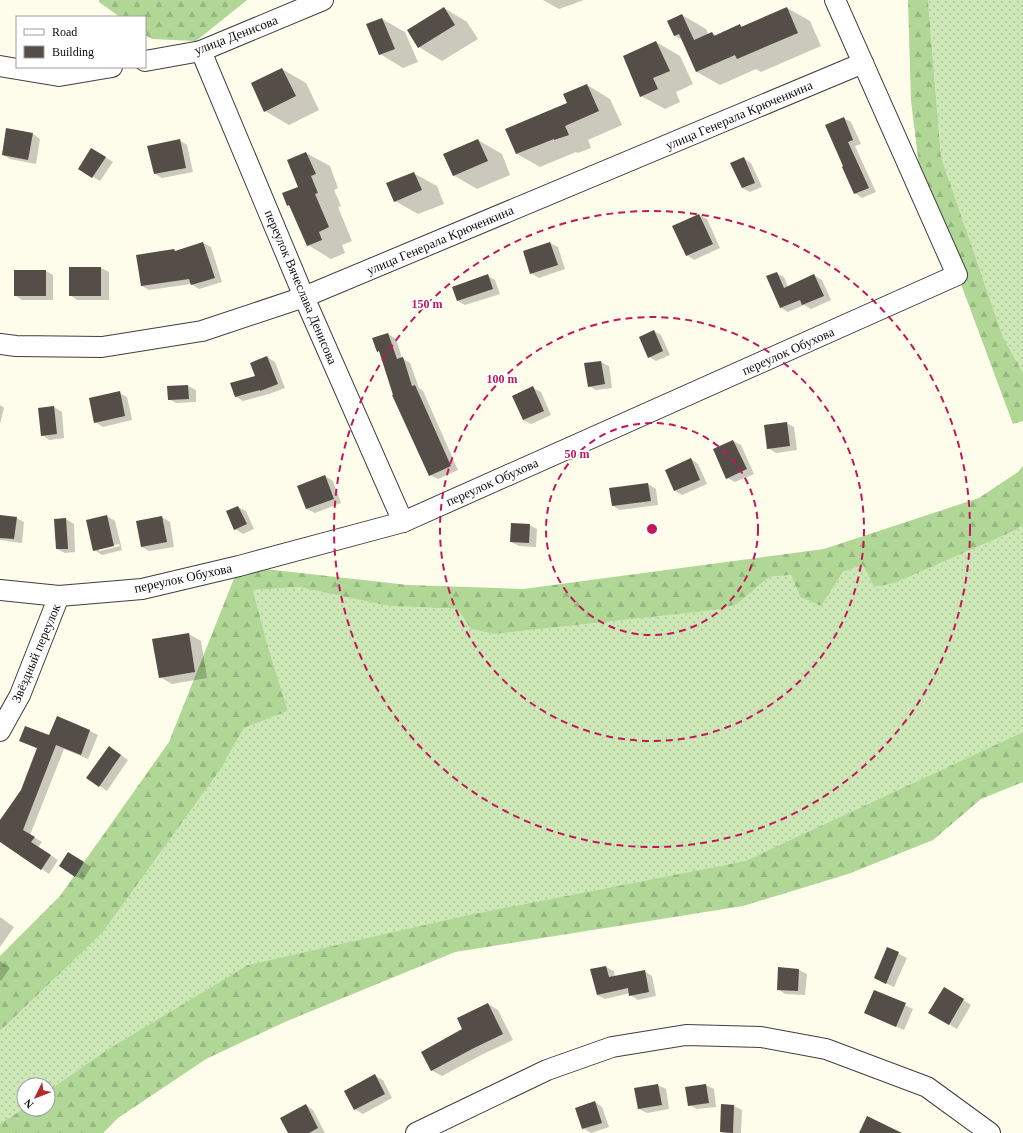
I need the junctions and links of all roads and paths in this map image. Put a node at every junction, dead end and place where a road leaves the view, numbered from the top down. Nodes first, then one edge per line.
1 (324, 0) edge
2 (835, 0) edge
3 (201, 51) junction
4 (146, 61) edge
5 (863, 63) junction
6 (0, 66) edge
7 (106, 68) edge
8 (304, 297) junction
9 (0, 344) edge
10 (403, 522) junction
11 (0, 590) edge
12 (59, 596) junction
13 (0, 731) edge
14 (422, 1132) edge
15 (990, 1133) edge

1 - 3 street, улица Денисова
2 - 5 street
3 - 4 street, улица Денисова
3 - 8 street, переулок Вячеслава Денисова
5 - 8 street, улица Генерала Крюченкина
5 - 10 street, переулок Обухова
6 - 7 street
8 - 9 street, улица Генерала Крюченкина
8 - 10 street, переулок Вячеслава Денисова
10 - 12 street, переулок Обухова
11 - 12 street, переулок Обухова
12 - 13 street, Звёздный переулок
14 - 15 street

